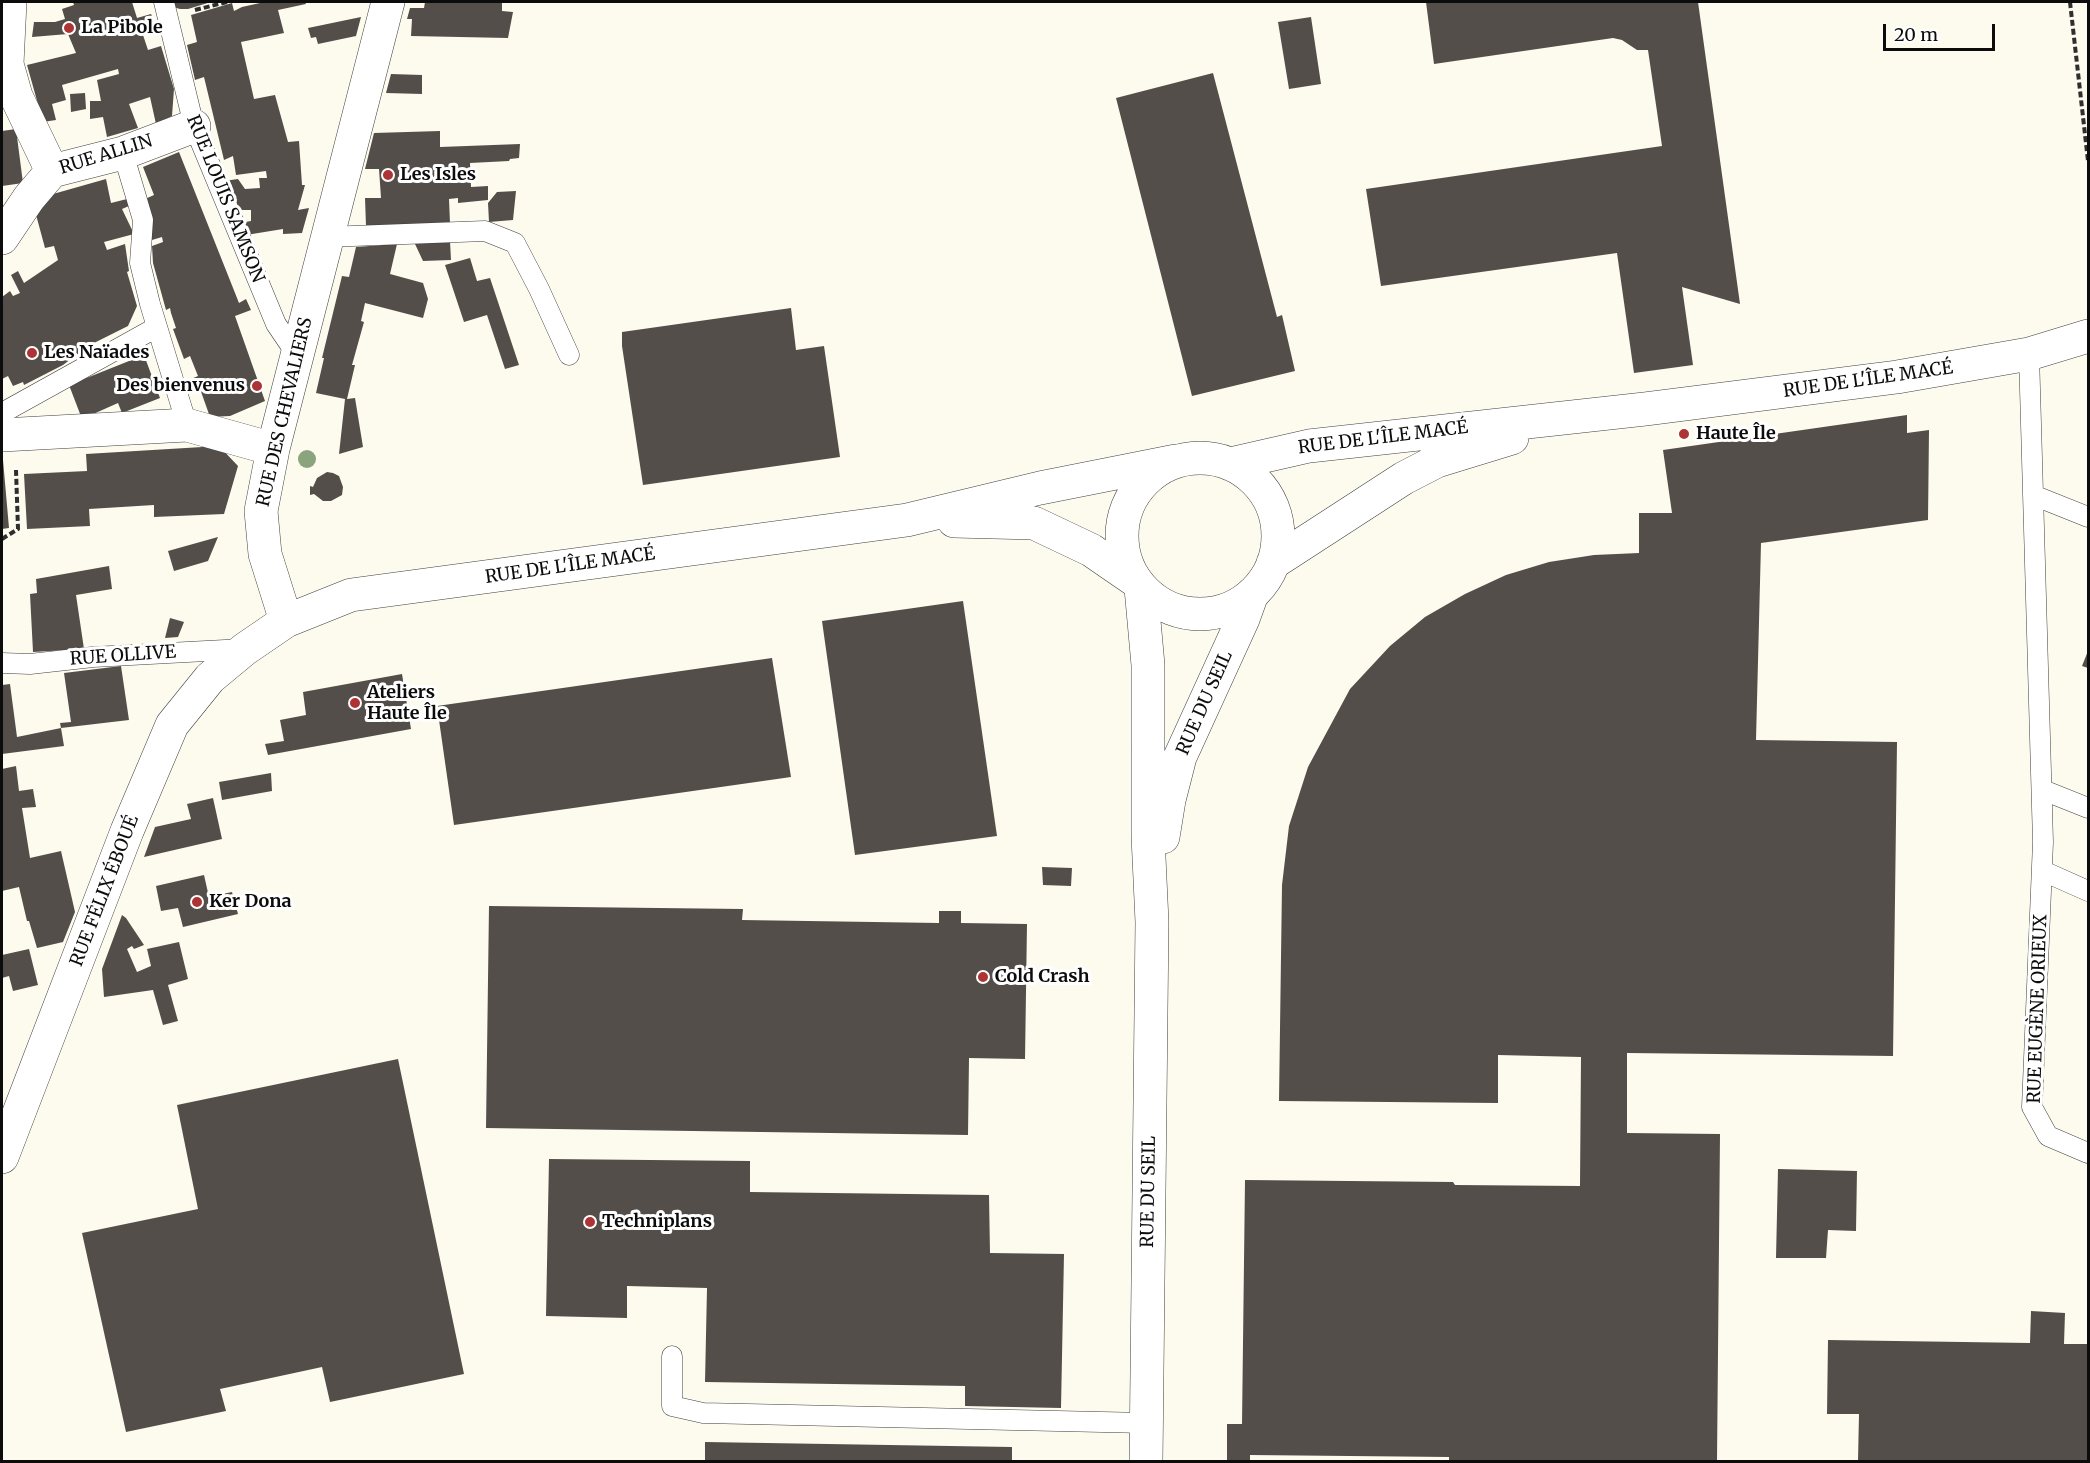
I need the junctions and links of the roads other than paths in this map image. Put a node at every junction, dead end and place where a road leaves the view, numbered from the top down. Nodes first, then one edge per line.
1 (10, 2) edge
2 (164, 2) edge
3 (388, 2) edge
4 (194, 126) junction
5 (123, 153) junction
6 (52, 171) junction
7 (326, 237) junction
8 (2, 238) edge
9 (157, 327) junction
10 (2088, 336) edge
11 (2029, 354) junction
12 (297, 355) junction
13 (569, 355) dead end
14 (1645, 409) junction
15 (187, 424) junction
16 (6, 428) edge
17 (273, 449) junction
18 (1176, 461) junction
19 (1230, 464) junction
20 (2033, 495) junction
21 (2086, 514) edge
22 (907, 520) junction
23 (1273, 563) junction
24 (1139, 584) junction
25 (1252, 594) junction
26 (286, 621) junction
27 (245, 649) junction
28 (2, 663) edge
29 (2043, 790) junction
30 (2088, 808) edge
31 (2043, 871) junction
32 (2088, 891) edge
33 (1152, 922) junction
34 (2088, 1153) edge
35 (2, 1157) edge
36 (672, 1356) dead end
37 (1146, 1423) junction
38 (1146, 1461) edge

1 - 6 street
2 - 4 lane, RUE LOUIS SAMSON
3 - 7 street, RUE DES CHEVALIERS
4 - 5 street, RUE ALLIN
4 - 12 lane, RUE LOUIS SAMSON
5 - 6 street, RUE ALLIN
5 - 9 lane
6 - 8 street, RUE ALLIN
7 - 12 street, RUE DES CHEVALIERS
7 - 13 lane
9 - 15 lane
9 - 16 lane
10 - 11 street, RUE DE L'ÎLE MACÉ
11 - 14 street, RUE DE L'ÎLE MACÉ
11 - 20 lane, RUE EUGÈNE ORIEUX
12 - 17 street, RUE DES CHEVALIERS
14 - 19 street, RUE DE L'ÎLE MACÉ
14 - 23 street, RUE DE L'ÎLE MACÉ
15 - 16 street
15 - 17 street
17 - 26 street, RUE DES CHEVALIERS
18 - 19 street
18 - 22 street, RUE DE L'ÎLE MACÉ
18 - 24 street
19 - 23 street
20 - 21 lane
20 - 29 lane, RUE EUGÈNE ORIEUX
22 - 24 street, RUE DE L'ÎLE MACÉ
22 - 26 street, RUE DE L'ÎLE MACÉ
23 - 25 street
24 - 25 street
24 - 33 street, RUE DU SEIL
25 - 33 street, RUE DU SEIL
26 - 27 street, RUE DE L'ÎLE MACÉ
27 - 28 lane, RUE OLLIVE
27 - 35 street, RUE FÉLIX ÉBOUÉ
29 - 30 lane
29 - 31 lane, RUE EUGÈNE ORIEUX
31 - 32 lane
31 - 34 lane, RUE EUGÈNE ORIEUX
33 - 37 street, RUE DU SEIL
36 - 37 lane
37 - 38 street, RUE DU SEIL

